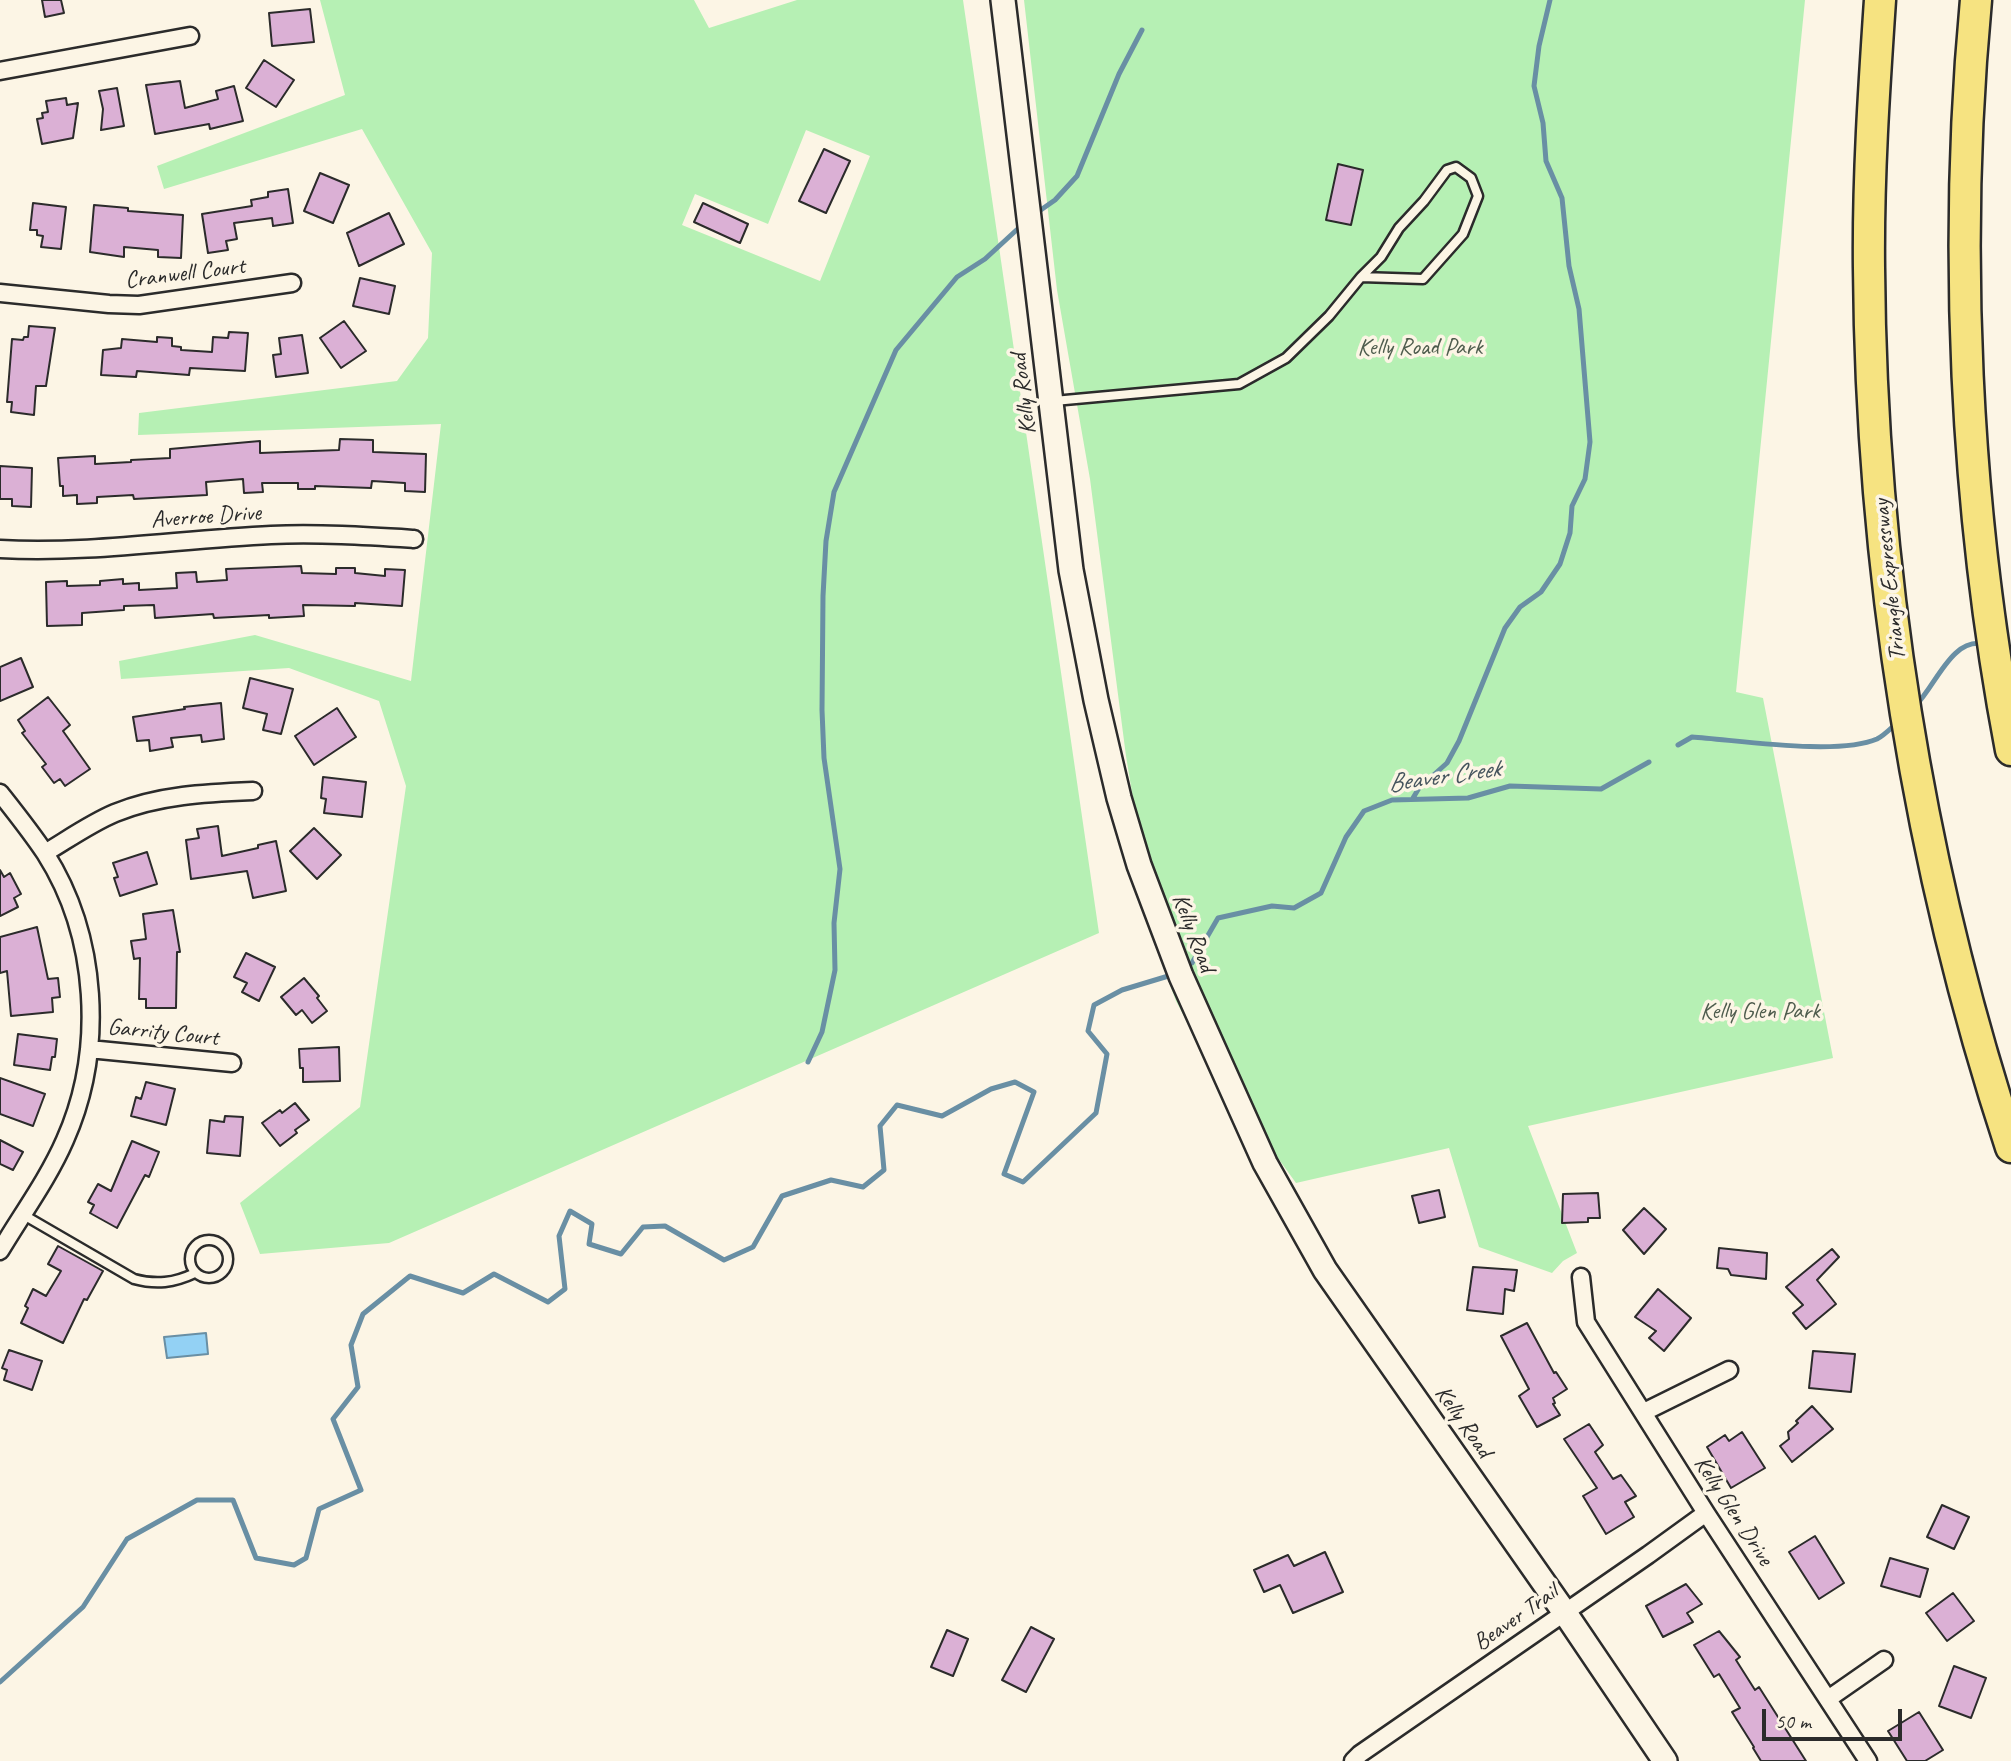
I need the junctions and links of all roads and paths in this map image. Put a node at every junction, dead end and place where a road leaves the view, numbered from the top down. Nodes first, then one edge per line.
1 (1003, 0) edge
2 (1880, 0) edge
3 (1976, 0) edge
4 (190, 36) dead end
5 (0, 71) edge
6 (1361, 276) junction
7 (292, 283) dead end
8 (0, 293) edge
9 (1051, 401) junction
10 (414, 539) dead end
11 (0, 549) edge
12 (2011, 750) edge
13 (253, 791) dead end
14 (0, 793) edge
15 (45, 853) junction
16 (89, 1049) junction
17 (232, 1063) dead end
18 (2010, 1142) edge
19 (22, 1214) junction
20 (0, 1251) edge
21 (195, 1273) junction
22 (1581, 1277) dead end
23 (1729, 1370) dead end
24 (1644, 1412) junction
25 (1706, 1513) junction
26 (1565, 1613) junction
27 (1884, 1660) dead end
28 (1828, 1699) junction
29 (1353, 1761) edge
30 (1665, 1761) edge
31 (1868, 1761) edge

1 - 9 street, Kelly Road
2 - 18 highway, Triangle Expressway
3 - 12 highway
4 - 5 street
6 - 6 lane
6 - 9 lane
7 - 8 street, Cranwell Court
9 - 26 street, Kelly Road
10 - 11 street, Averroe Drive
13 - 15 street
14 - 15 street
15 - 16 street
16 - 17 street, Garrity Court
16 - 19 street
19 - 20 street
19 - 21 lane
21 - 21 lane
22 - 24 street, Kelly Glen Drive
23 - 24 street
24 - 25 street, Kelly Glen Drive
25 - 26 street, Beaver Trail
25 - 28 street, Kelly Glen Drive
26 - 29 street, Beaver Trail
26 - 30 street, Kelly Road
27 - 28 street
28 - 31 street, Kelly Glen Drive

